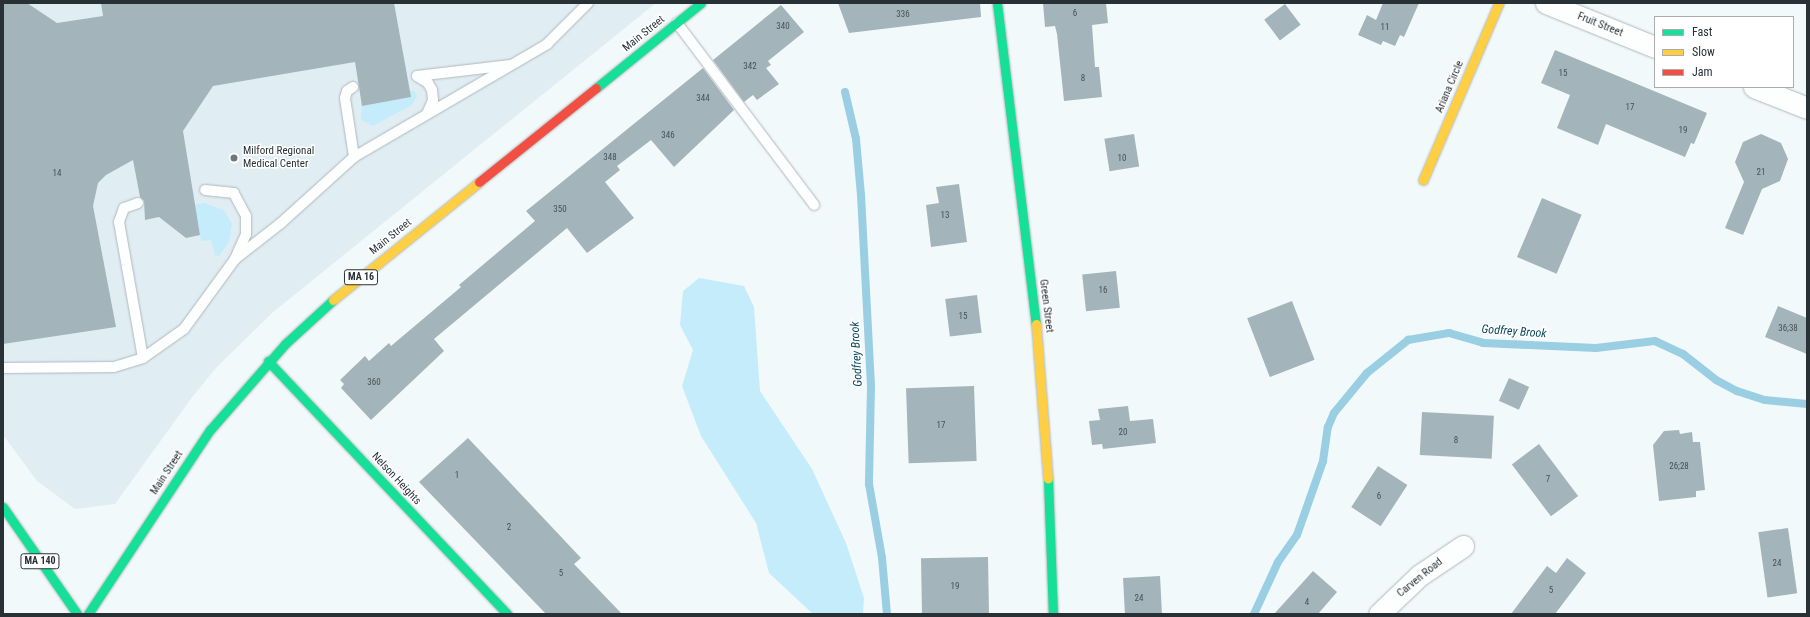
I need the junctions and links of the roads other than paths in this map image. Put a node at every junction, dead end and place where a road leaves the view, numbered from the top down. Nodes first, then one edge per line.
1 (588, 3) edge
2 (701, 3) edge
3 (997, 3) edge
4 (1499, 3) edge
5 (1546, 3) edge
6 (677, 23) junction
7 (1654, 47) edge
8 (516, 64) junction
9 (353, 87) dead end
10 (1757, 88) edge
11 (1807, 108) edge
12 (427, 114) junction
13 (354, 157) junction
14 (1423, 180) dead end
15 (205, 190) dead end
16 (138, 203) dead end
17 (814, 205) dead end
18 (235, 259) junction
19 (143, 358) junction
20 (268, 361) junction
21 (3, 368) edge
22 (3, 507) edge
23 (1464, 546) dead end
24 (77, 614) edge
25 (88, 614) edge
26 (507, 614) edge
27 (1053, 614) edge
28 (1379, 614) edge

1 - 8 lane
2 - 6 street, Main Street / MA 16
3 - 27 street, Green Street
4 - 14 street, Ariana Circle
5 - 7 street, Fruit Street
6 - 17 lane
6 - 20 street, Main Street / MA 16
8 - 12 lane
8 - 12 lane
9 - 13 lane
10 - 11 street
12 - 13 lane
13 - 18 lane
15 - 18 lane
16 - 19 lane
18 - 19 lane
19 - 21 lane
20 - 25 street, Main Street / MA 16
20 - 26 street, Nelson Heights
22 - 24 street, MA 140
23 - 28 street, Carven Road

